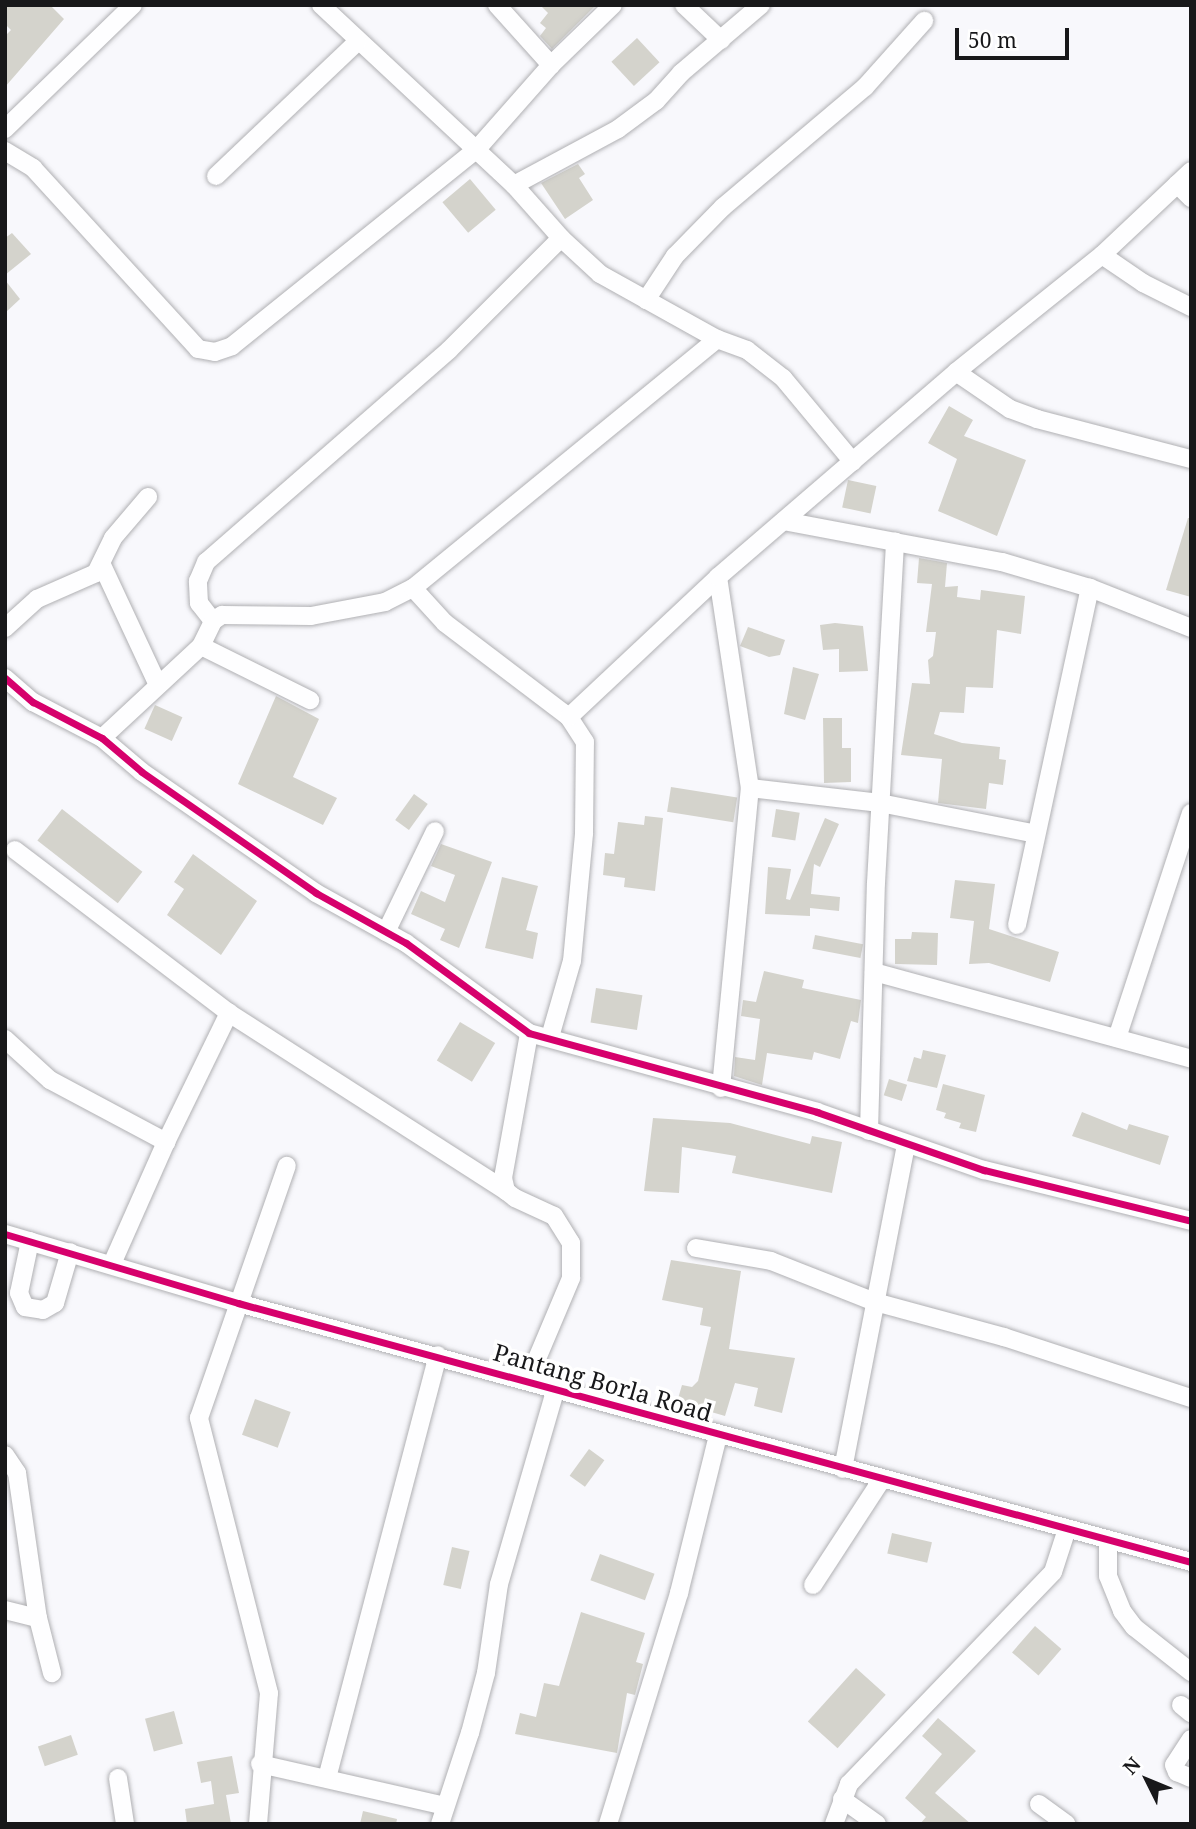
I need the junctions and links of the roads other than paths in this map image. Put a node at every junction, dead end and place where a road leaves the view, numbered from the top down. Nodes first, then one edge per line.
1 (133, 5) edge
2 (321, 5) edge
3 (497, 5) edge
4 (613, 5) edge
5 (684, 5) edge
6 (761, 5) edge
7 (924, 21) dead end
8 (721, 40) junction
9 (357, 42) junction
10 (551, 65) junction
11 (5, 130) edge
12 (477, 149) junction
13 (5, 151) edge
14 (1191, 171) edge
15 (216, 176) dead end
16 (1177, 184) junction
17 (514, 185) junction
18 (1191, 198) edge
19 (561, 239) junction
20 (1102, 255) junction
21 (646, 300) junction
22 (1191, 307) edge
23 (717, 339) junction
24 (956, 372) junction
25 (1191, 459) edge
26 (853, 461) junction
27 (148, 497) dead end
28 (784, 522) junction
29 (895, 542) junction
30 (102, 565) junction
31 (718, 577) junction
32 (413, 588) junction
33 (1090, 589) junction
34 (213, 621) junction
35 (5, 628) edge
36 (1191, 628) edge
37 (201, 646) junction
38 (5, 678) edge
39 (158, 685) junction
40 (310, 699) dead end
41 (569, 717) junction
42 (102, 738) junction
43 (750, 788) junction
44 (880, 803) junction
45 (1191, 813) edge
46 (435, 831) dead end
47 (1036, 834) junction
48 (15, 850) dead end
49 (1017, 925) dead end
50 (386, 932) junction
51 (874, 972) junction
52 (229, 1013) junction
53 (529, 1033) junction
54 (550, 1037) junction
55 (1117, 1038) junction
56 (5, 1039) edge
57 (1191, 1059) edge
58 (721, 1088) junction
59 (869, 1131) junction
60 (166, 1142) junction
61 (906, 1146) junction
62 (287, 1166) dead end
63 (506, 1191) junction
64 (1191, 1221) edge
65 (5, 1234) edge
66 (30, 1241) junction
67 (696, 1248) dead end
68 (70, 1252) junction
69 (112, 1264) junction
70 (238, 1303) junction
71 (875, 1303) junction
72 (438, 1355) junction
73 (528, 1380) junction
74 (556, 1388) junction
75 (1191, 1398) edge
76 (718, 1435) junction
77 (5, 1455) edge
78 (843, 1469) junction
79 (882, 1479) junction
80 (1067, 1529) junction
81 (1108, 1543) junction
82 (1191, 1562) edge
83 (813, 1585) dead end
84 (5, 1610) edge
85 (38, 1618) junction
86 (52, 1672) dead end
87 (1191, 1672) edge
88 (1191, 1739) edge
89 (260, 1764) junction
90 (327, 1777) junction
91 (118, 1778) dead end
92 (1191, 1778) edge
93 (842, 1799) junction
94 (1039, 1804) dead end
95 (442, 1815) edge
96 (125, 1824) edge
97 (258, 1824) edge
98 (608, 1824) edge
99 (834, 1824) edge
100 (877, 1824) edge
101 (1067, 1824) edge

1 - 11 street
2 - 9 street
3 - 10 street
4 - 10 street
5 - 8 street
6 - 8 street
7 - 21 street
8 - 17 street
9 - 12 street
9 - 15 street
10 - 12 street
12 - 13 street
12 - 17 street
14 - 16 street
16 - 18 street
16 - 20 street
17 - 19 street
19 - 21 street
19 - 34 street
20 - 22 street
20 - 24 street
21 - 23 street
23 - 26 street
23 - 32 street
24 - 25 street
24 - 26 street
26 - 28 street
27 - 30 street
28 - 29 street
28 - 31 street
29 - 33 street
29 - 44 street
30 - 35 street
30 - 39 street
31 - 41 street
31 - 43 street
32 - 34 street
32 - 41 street
33 - 36 street
33 - 47 street
34 - 37 street
37 - 39 street
37 - 40 street
38 - 42 street
39 - 42 street
41 - 54 street
42 - 50 street
43 - 44 street
43 - 58 street
44 - 47 street
44 - 51 street
45 - 55 street
46 - 50 street
47 - 49 street
48 - 52 street
50 - 53 street
51 - 55 street
51 - 59 street
52 - 60 street
52 - 63 street
53 - 54 street
53 - 63 street
54 - 58 street
55 - 57 street
56 - 60 street
58 - 59 street
59 - 61 street
60 - 69 street
61 - 64 street
61 - 71 street
62 - 70 street
63 - 73 street
65 - 66 street, Pantang Borla Road
66 - 68 street, Pantang Borla Road
66 - 68 street
67 - 71 street
68 - 69 street, Pantang Borla Road
69 - 70 street, Pantang Borla Road
70 - 72 street, Pantang Borla Road
70 - 89 street
71 - 75 street
71 - 78 street
72 - 73 street, Pantang Borla Road
72 - 90 street
73 - 74 street, Pantang Borla Road
74 - 76 street, Pantang Borla Road
74 - 95 street
76 - 78 street, Pantang Borla Road
76 - 98 street
77 - 85 street
78 - 79 street, Pantang Borla Road
79 - 80 street, Pantang Borla Road
79 - 83 street
80 - 81 street, Pantang Borla Road
80 - 93 street
81 - 82 street, Pantang Borla Road
81 - 87 street
84 - 85 street
85 - 86 street
88 - 92 street
89 - 90 street
89 - 97 street
90 - 95 street
91 - 96 street
93 - 99 street
93 - 100 street
94 - 101 street

